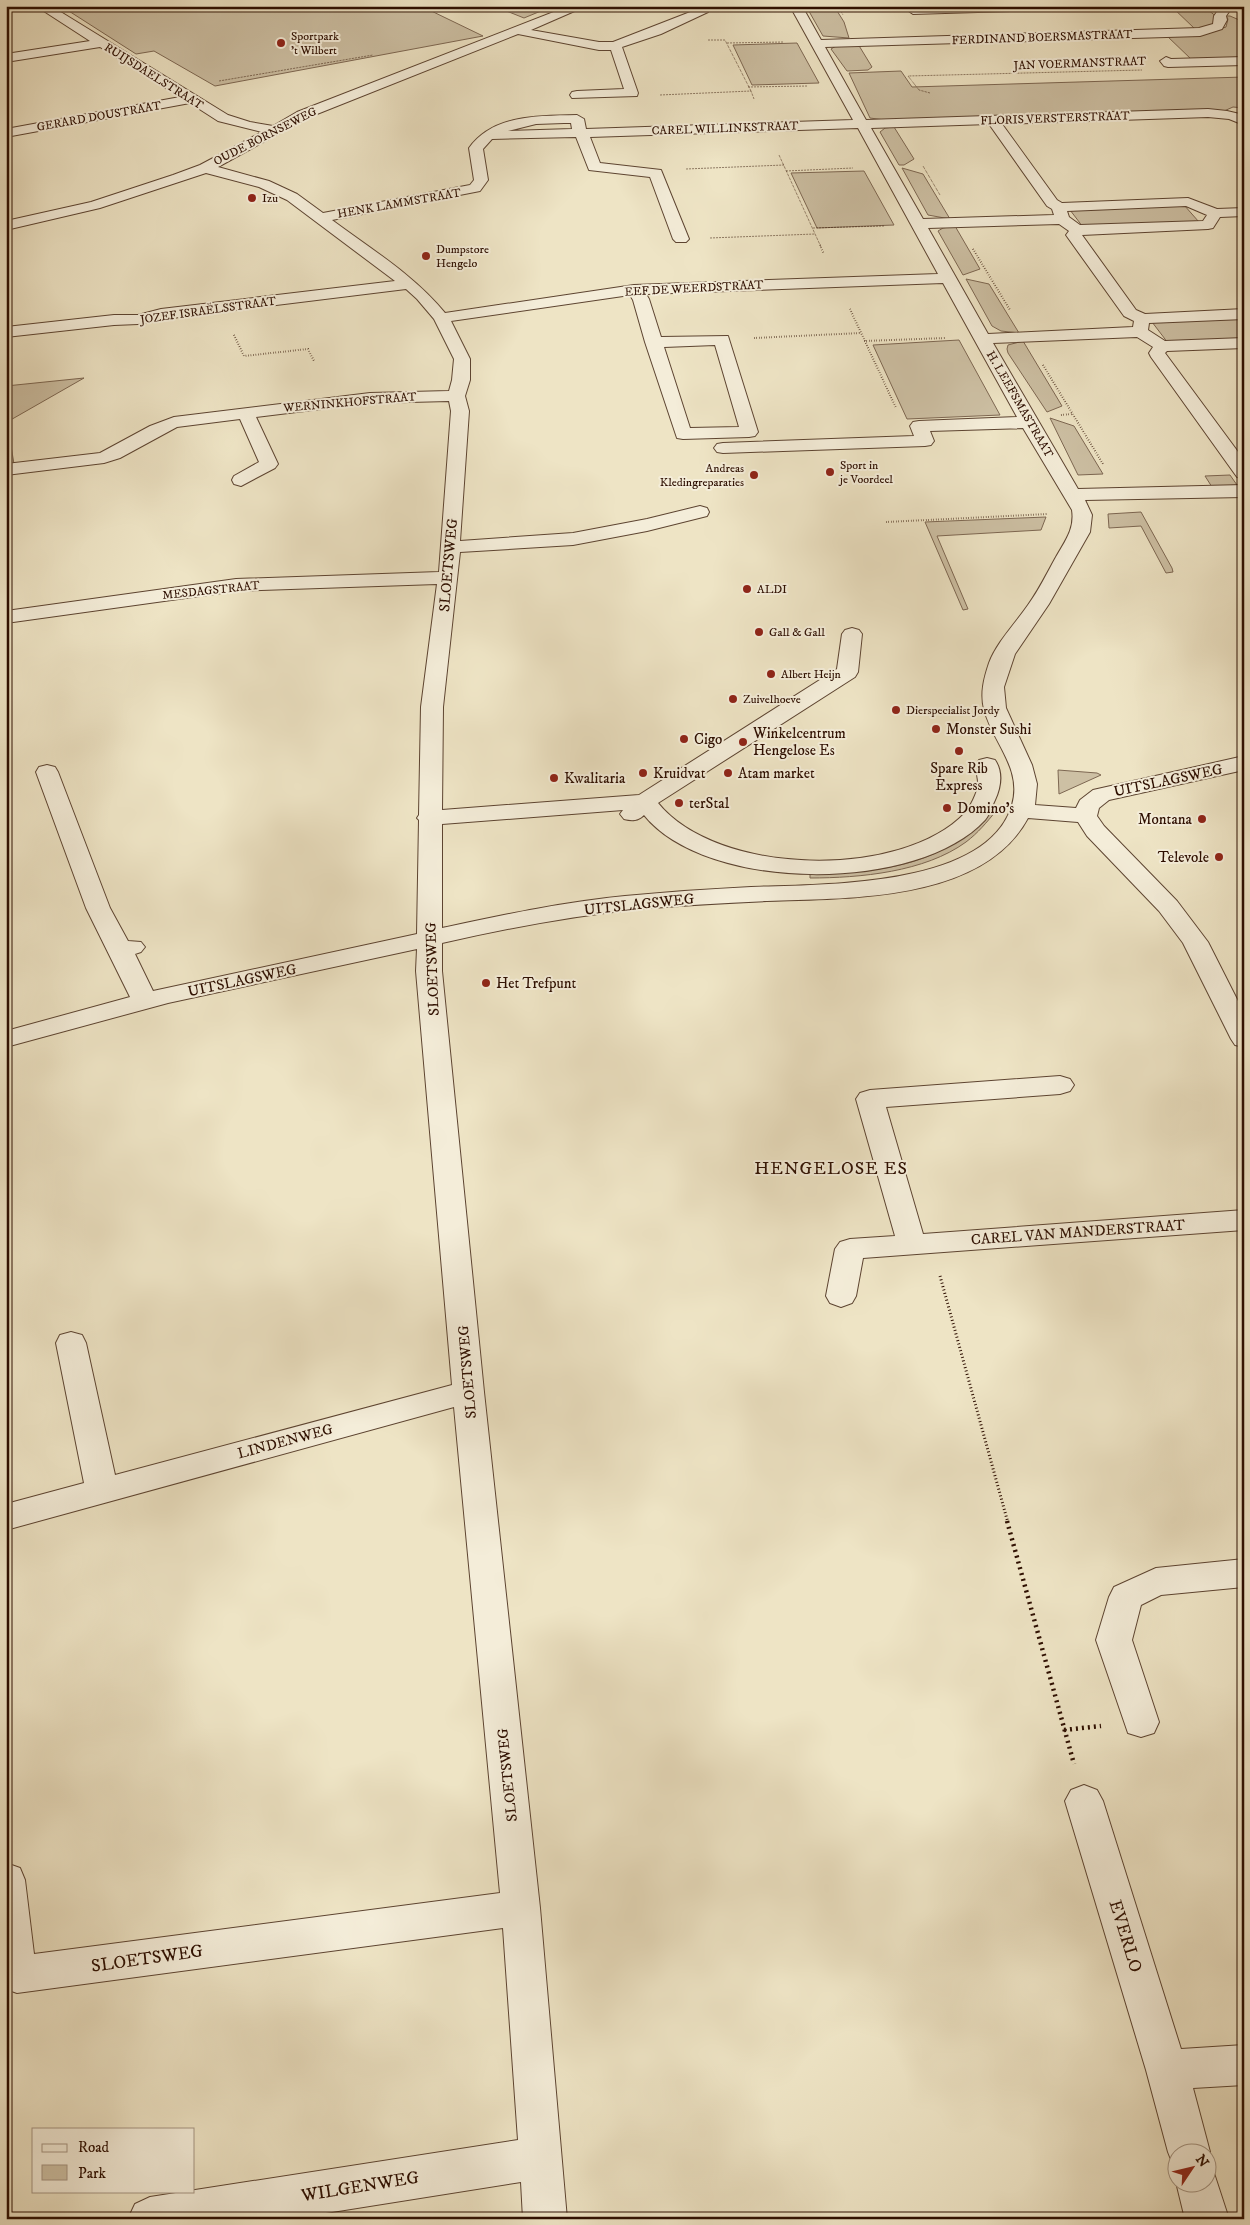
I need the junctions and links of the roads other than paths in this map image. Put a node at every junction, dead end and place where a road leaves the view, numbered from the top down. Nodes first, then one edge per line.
1 (42, 6) edge
2 (580, 6) edge
3 (796, 6) edge
4 (1043, 6) edge
5 (1209, 6) edge
6 (1229, 11) edge
7 (702, 12) dead end
8 (519, 30) junction
9 (928, 31) junction
10 (101, 43) junction
11 (818, 44) junction
12 (616, 46) junction
13 (6, 58) edge
14 (1166, 61) dead end
15 (1244, 61) edge
16 (577, 95) dead end
17 (192, 99) junction
18 (993, 120) junction
19 (1244, 121) edge
20 (864, 124) junction
21 (273, 130) junction
22 (6, 132) edge
23 (584, 133) junction
24 (205, 168) junction
25 (1244, 212) edge
26 (1060, 213) junction
27 (1215, 213) junction
28 (320, 218) junction
29 (919, 224) junction
30 (6, 226) edge
31 (1077, 230) junction
32 (681, 239) road end
33 (949, 278) junction
34 (409, 284) junction
35 (634, 290) junction
36 (1244, 314) edge
37 (441, 318) junction
38 (1141, 325) junction
39 (6, 332) edge
40 (982, 338) junction
41 (653, 342) junction
42 (1244, 343) edge
43 (1162, 346) junction
44 (456, 396) junction
45 (245, 412) junction
46 (1029, 422) junction
47 (686, 449) dead end
48 (6, 470) edge
49 (1244, 473) edge
50 (241, 480) dead end
51 (1244, 491) edge
52 (1073, 495) junction
53 (700, 512) dead end
54 (451, 547) junction
55 (448, 578) junction
56 (6, 617) edge
57 (852, 634) dead end
58 (1244, 763) edge
59 (987, 765) dead end
60 (47, 772) dead end
61 (638, 808) junction
62 (1022, 811) junction
63 (1085, 816) junction
64 (429, 818) junction
65 (430, 940) junction
66 (145, 1002) junction
67 (6, 1039) edge
68 (1244, 1039) edge
69 (1060, 1085) dead end
70 (1244, 1220) edge
71 (921, 1244) junction
72 (841, 1296) dead end
73 (71, 1343) dead end
74 (468, 1392) junction
75 (102, 1491) junction
76 (6, 1516) edge
77 (1244, 1573) edge
78 (1141, 1722) dead end
79 (1084, 1801) road end
80 (6, 1880) edge
81 (521, 1908) junction
82 (1244, 2064) edge
83 (1167, 2070) junction
84 (1186, 2142) edge
85 (540, 2158) junction
86 (1200, 2192) edge
87 (150, 2219) edge
88 (545, 2219) edge
89 (1207, 2219) edge

1 - 10 street, RUIJSDAELSTRAAT
2 - 8 street, OUDE BORNSEWEG
3 - 11 street, H. LEEFSMASTRAAT
4 - 9 street
5 - 6 street
6 - 9 street, FERDINAND BOERSMASTRAAT
7 - 12 street
8 - 12 street
8 - 21 street, OUDE BORNSEWEG
9 - 11 street, FERDINAND BOERSMASTRAAT
10 - 13 street
10 - 17 street, RUIJSDAELSTRAAT
11 - 20 street, H. LEEFSMASTRAAT
12 - 16 street
14 - 15 street
17 - 21 street, RUIJSDAELSTRAAT
17 - 22 street, GERARD DOUSTRAAT
18 - 19 street, FLORIS VERSTERSTRAAT
18 - 20 street, FLORIS VERSTERSTRAAT
18 - 26 street
20 - 23 street, CAREL WILLINKSTRAAT
20 - 29 street, H. LEEFSMASTRAAT
21 - 24 street, OUDE BORNSEWEG
23 - 28 street, HENK LAMMSTRAAT
23 - 32 street
24 - 28 street, SLOETSWEG
24 - 30 street, OUDE BORNSEWEG
25 - 27 street
26 - 27 street
26 - 29 street
26 - 31 street
27 - 31 street
28 - 34 street, SLOETSWEG
29 - 33 street, H. LEEFSMASTRAAT
31 - 38 street
33 - 35 street, EEF DE WEERDSTRAAT
33 - 40 street, H. LEEFSMASTRAAT
34 - 37 street, SLOETSWEG
34 - 39 street, JOZEF ISRAËLSSTRAAT
35 - 37 street, EEF DE WEERDSTRAAT
35 - 41 street
36 - 38 street
37 - 44 street, SLOETSWEG
38 - 40 street
38 - 43 street
40 - 46 street, H. LEEFSMASTRAAT
41 - 41 street
42 - 43 street
43 - 49 street
44 - 45 street, WERNINKHOFSTRAAT
44 - 54 street, SLOETSWEG
45 - 48 street, WERNINKHOFSTRAAT
45 - 50 street
46 - 47 street
46 - 52 street, H. LEEFSMASTRAAT
51 - 52 street
52 - 62 street, H. LEEFSMASTRAAT
53 - 54 street
54 - 55 street, SLOETSWEG
55 - 56 street, MESDAGSTRAAT
55 - 64 street, SLOETSWEG
57 - 61 street
58 - 63 street, UITSLAGSWEG
59 - 61 street
60 - 66 street
61 - 64 street
62 - 63 street
62 - 65 street, UITSLAGSWEG
63 - 68 street
64 - 65 street, SLOETSWEG
65 - 66 street, UITSLAGSWEG
65 - 74 street, SLOETSWEG
66 - 67 street, UITSLAGSWEG
69 - 71 street
70 - 71 street, CAREL VAN MANDERSTRAAT
71 - 72 street, CAREL VAN MANDERSTRAAT
73 - 75 street
74 - 75 street, LINDENWEG
74 - 81 street, SLOETSWEG
75 - 76 street, LINDENWEG
77 - 78 street
79 - 83 street, EVERLO
80 - 81 street, SLOETSWEG
81 - 85 street, SLOETSWEG
82 - 83 street
83 - 84 street, EVERLO
85 - 87 street, WILGENWEG
85 - 88 street, SLOETSWEG
86 - 89 street

